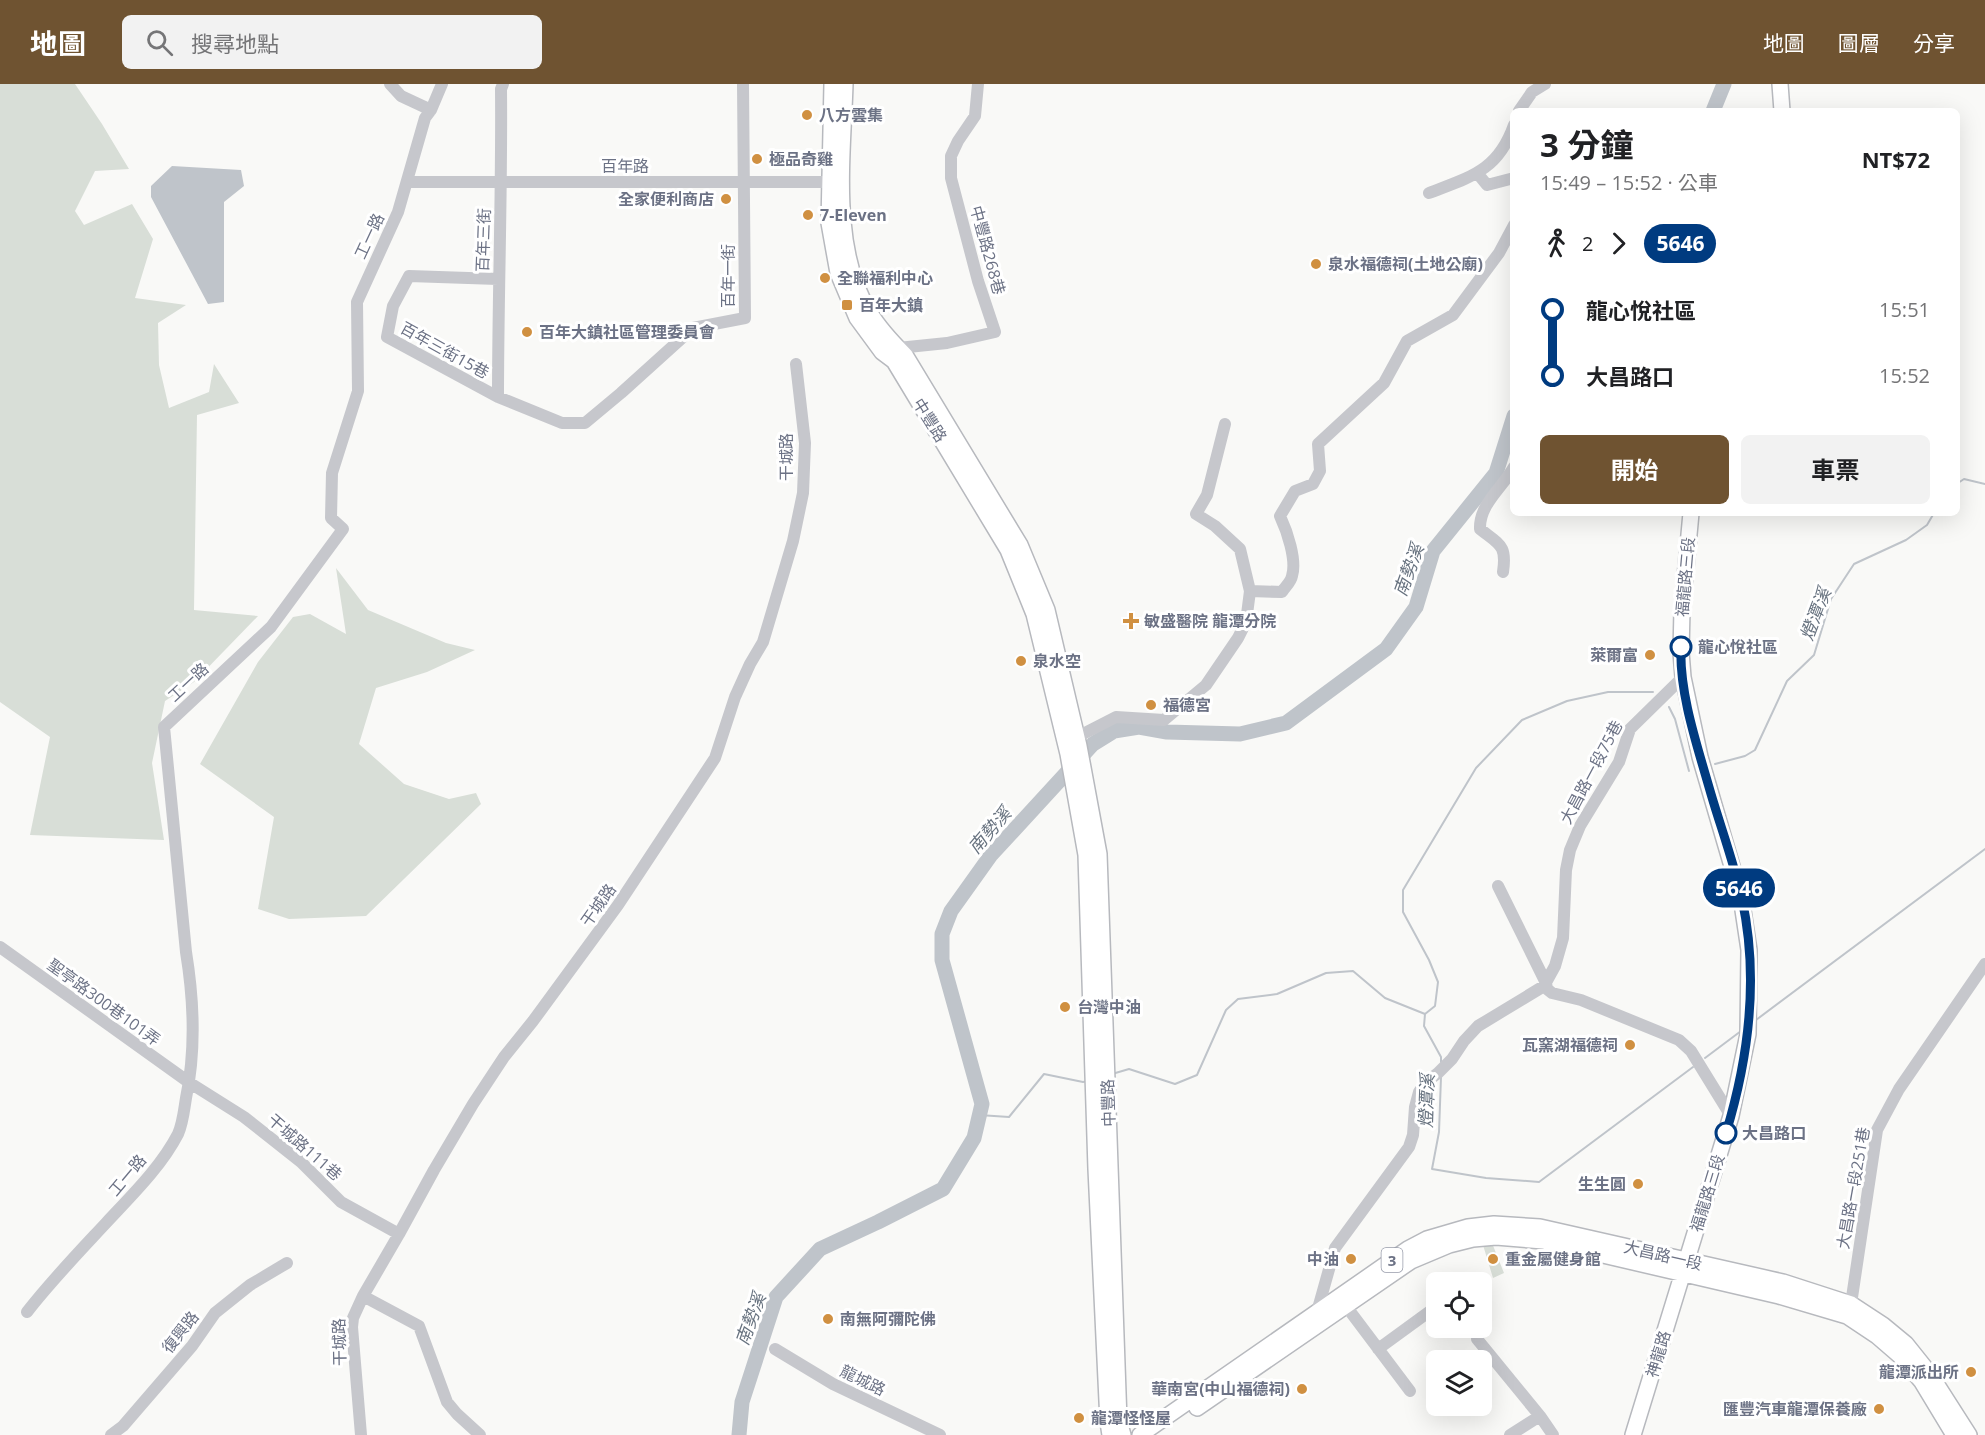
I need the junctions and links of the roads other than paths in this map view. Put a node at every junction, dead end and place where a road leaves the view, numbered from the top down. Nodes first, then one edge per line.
1 (390, 84) edge
2 (442, 84) edge
3 (503, 84) edge
4 (743, 84) edge
5 (832, 84) edge
6 (845, 84) edge
7 (978, 84) edge
8 (1545, 84) edge
9 (1780, 84) edge
10 (1521, 108) edge
11 (1782, 108) edge
12 (431, 110) junction
13 (1510, 135) edge
14 (1478, 174) junction
15 (1510, 179) edge
16 (408, 182) junction
17 (502, 182) junction
18 (744, 182) junction
19 (836, 182) junction
20 (1429, 193) dead end
21 (1510, 232) edge
22 (498, 279) junction
23 (898, 348) junction
24 (796, 364) dead end
25 (498, 397) junction
26 (1225, 424) dead end
27 (1510, 474) edge
28 (1691, 516) edge
29 (1503, 572) dead end
30 (1250, 591) junction
31 (1683, 677) junction
32 (1072, 744) junction
33 (1498, 886) dead end
34 (0, 947) edge
35 (1985, 964) edge
36 (1546, 983) junction
37 (1097, 1008) junction
38 (190, 1083) junction
39 (1731, 1116) junction
40 (399, 1234) junction
41 (287, 1263) dead end
42 (1685, 1266) junction
43 (363, 1296) junction
44 (1851, 1304) junction
45 (1346, 1306) junction
46 (27, 1312) dead end
47 (1317, 1312) junction
48 (1426, 1314) edge
49 (1478, 1339) dead end
50 (1378, 1348) junction
51 (775, 1349) dead end
52 (1410, 1391) dead end
53 (1540, 1416) junction
54 (111, 1435) edge
55 (362, 1435) edge
56 (480, 1435) edge
57 (940, 1435) edge
58 (1110, 1435) edge
59 (1124, 1435) edge
60 (1140, 1435) edge
61 (1158, 1435) edge
62 (1510, 1435) edge
63 (1552, 1435) edge
64 (1634, 1435) edge
65 (1954, 1435) edge
66 (1969, 1435) edge

1 - 12 street
2 - 12 street, 工一路
3 - 17 street, 百年三街
4 - 18 street, 百年一街
5 - 19 main road, 中豐路
6 - 19 main road, 中豐路
7 - 23 street, 中豐路268巷
8 - 10 street
9 - 11 main road
12 - 16 street, 工一路
13 - 14 street
14 - 15 street
14 - 20 street
16 - 17 street, 百年路
16 - 38 street, 工一路
17 - 18 street, 百年路
17 - 22 street, 百年三街
18 - 19 street, 百年路
18 - 25 street, 百年一街
19 - 23 main road, 中豐路
19 - 32 main road, 中豐路
21 - 30 street
22 - 25 street, 百年三街
22 - 25 street, 百年三街15巷
23 - 32 main road, 中豐路
24 - 40 street, 干城路
26 - 30 street
27 - 29 street
28 - 31 main road, 福龍路三段
30 - 32 street
31 - 36 street, 大昌路一段75巷
31 - 39 main road, 福龍路三段
32 - 37 main road, 中豐路
33 - 36 street
34 - 38 street, 聖亭路300巷101弄
35 - 44 street, 大昌路一段251巷
36 - 39 street
36 - 47 street
37 - 58 main road, 中豐路
37 - 59 main road, 中豐路
38 - 40 street, 干城路111巷
38 - 46 street, 工一路
39 - 42 main road, 福龍路三段
40 - 43 street, 干城路
41 - 54 street, 復興路
42 - 44 main road, 大昌路一段 / 3
42 - 45 main road, 大昌路一段 / 3
42 - 47 main road, 大昌路一段 / 3
42 - 64 main road, 神龍路
42 - 65 main road, 大昌路一段 / 3
43 - 55 street, 干城路
43 - 56 street
44 - 66 main road, 大昌路一段 / 3
45 - 50 street
45 - 61 main road, 大昌路一段 / 3
47 - 60 main road, 大昌路一段 / 3
48 - 50 street
49 - 53 street
50 - 52 street
51 - 57 street, 龍城路
53 - 62 street
53 - 63 street

